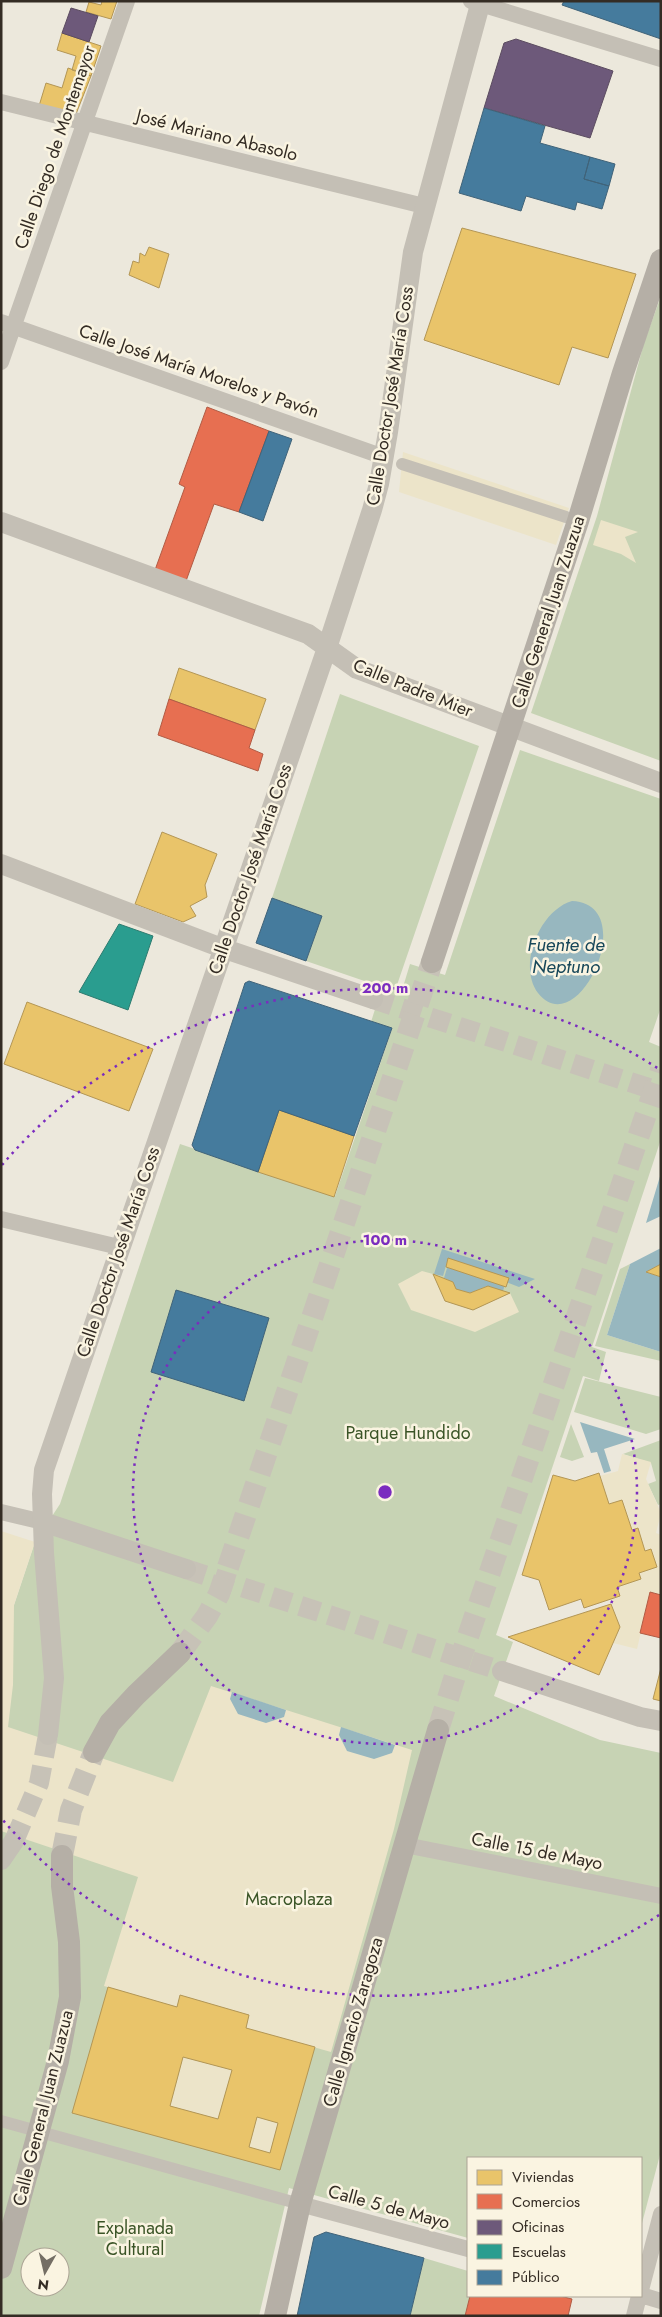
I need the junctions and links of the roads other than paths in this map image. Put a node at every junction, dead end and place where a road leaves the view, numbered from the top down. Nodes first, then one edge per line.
1 (127, 1) edge
2 (477, 2) edge
3 (661, 59) edge
4 (1, 102) edge
5 (84, 123) junction
6 (424, 206) junction
7 (661, 260) edge
8 (8, 324) edge
9 (1, 362) edge
10 (393, 460) junction
11 (566, 517) dead end
12 (1, 522) edge
13 (327, 648) junction
14 (510, 727) junction
15 (661, 783) edge
16 (1, 864) edge
17 (222, 948) junction
18 (432, 962) tunnel mouth
19 (373, 999) tunnel mouth
20 (1, 1219) edge
21 (119, 1247) junction
22 (1, 1512) edge
23 (43, 1522) junction
24 (186, 1569) tunnel mouth
25 (180, 1653) tunnel mouth
26 (502, 1671) tunnel mouth
27 (661, 1721) edge
28 (438, 1730) tunnel mouth
29 (48, 1735) tunnel mouth
30 (94, 1752) tunnel mouth
31 (14, 1841) tunnel mouth
32 (405, 1845) junction
33 (62, 1856) tunnel mouth
34 (1, 1860) edge
35 (661, 1896) edge
36 (1, 2121) edge
37 (40, 2132) junction
38 (300, 2204) junction
39 (661, 2214) edge
40 (467, 2249) edge
41 (1, 2268) edge
42 (642, 2286) edge
43 (642, 2296) edge
44 (639, 2297) edge
45 (661, 2301) edge
46 (275, 2316) edge
47 (634, 2316) edge

1 - 5 street, Calle Diego de Montemayor
2 - 3 street
2 - 6 street, Calle Doctor José María Coss
4 - 5 street, José Mariano Abasolo
5 - 6 street, José Mariano Abasolo
5 - 8 street, Calle Diego de Montemayor
6 - 10 street, Calle Doctor José María Coss
7 - 14 main road, Calle General Juan Zuazua
8 - 9 street, Calle Diego de Montemayor
8 - 10 street, Calle José María Morelos y Pavón
10 - 11 street, Calle José María Morelos y Pavón
10 - 13 street, Calle Doctor José María Coss
12 - 13 street, Calle Padre Mier
13 - 14 street, Calle Padre Mier
13 - 17 street, Calle Doctor José María Coss
14 - 15 street, Calle Padre Mier
14 - 18 main road, Calle General Juan Zuazua
16 - 17 street
17 - 19 street
17 - 21 street, Calle Doctor José María Coss
20 - 21 street
21 - 23 street, Calle Doctor José María Coss
22 - 23 street
23 - 24 street
23 - 29 street, Calle Doctor José María Coss
25 - 30 main road
26 - 27 street
28 - 32 main road, Calle Ignacio Zaragoza
31 - 34 street
32 - 35 street, Calle 15 de Mayo
32 - 38 main road, Calle Ignacio Zaragoza
33 - 37 main road, Calle General Juan Zuazua
36 - 37 street
37 - 38 street
37 - 41 main road, Calle General Juan Zuazua
38 - 40 street, Calle 5 de Mayo
38 - 46 main road, Calle Ignacio Zaragoza
39 - 42 street
43 - 45 street
44 - 47 street

